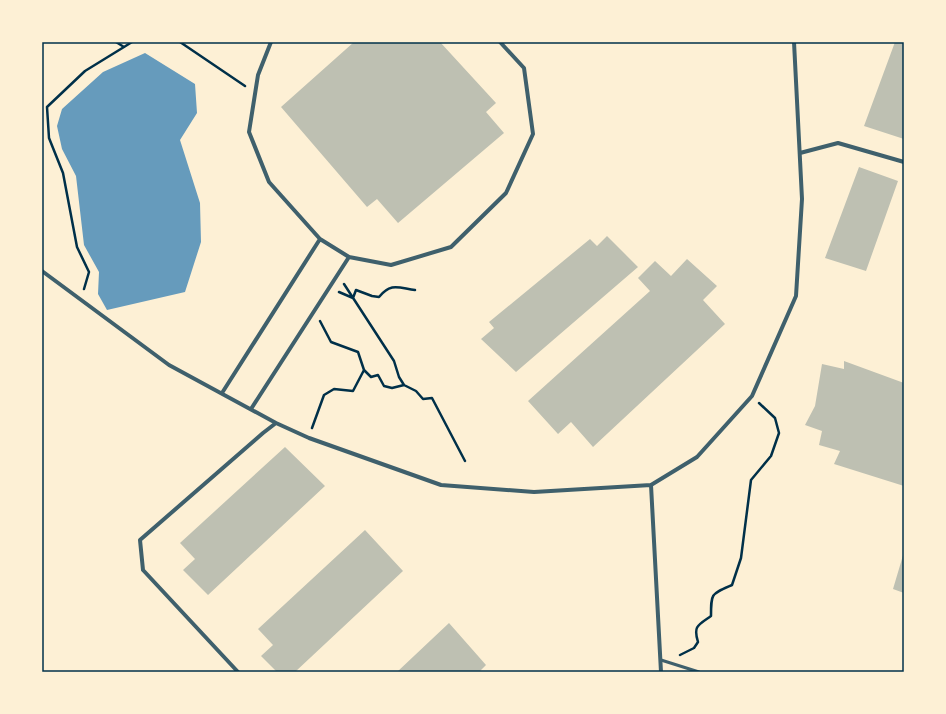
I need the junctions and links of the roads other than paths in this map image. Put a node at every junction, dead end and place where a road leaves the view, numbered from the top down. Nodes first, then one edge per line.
1 (271, 42) edge
2 (500, 42) edge
3 (794, 42) edge
4 (800, 152) junction
5 (904, 162) edge
6 (320, 239) junction
7 (349, 257) junction
8 (42, 270) edge
9 (222, 393) junction
10 (251, 410) junction
11 (276, 423) junction
12 (651, 485) junction
13 (661, 660) junction
14 (238, 672) edge
15 (661, 672) edge
16 (699, 672) edge

1 - 6 street
2 - 7 street
3 - 4 street
4 - 5 street
4 - 12 street
6 - 7 street
6 - 9 street
7 - 10 street
8 - 9 street
9 - 10 street
10 - 11 street
11 - 12 street
11 - 14 street
12 - 13 street
13 - 15 street
13 - 16 lane

